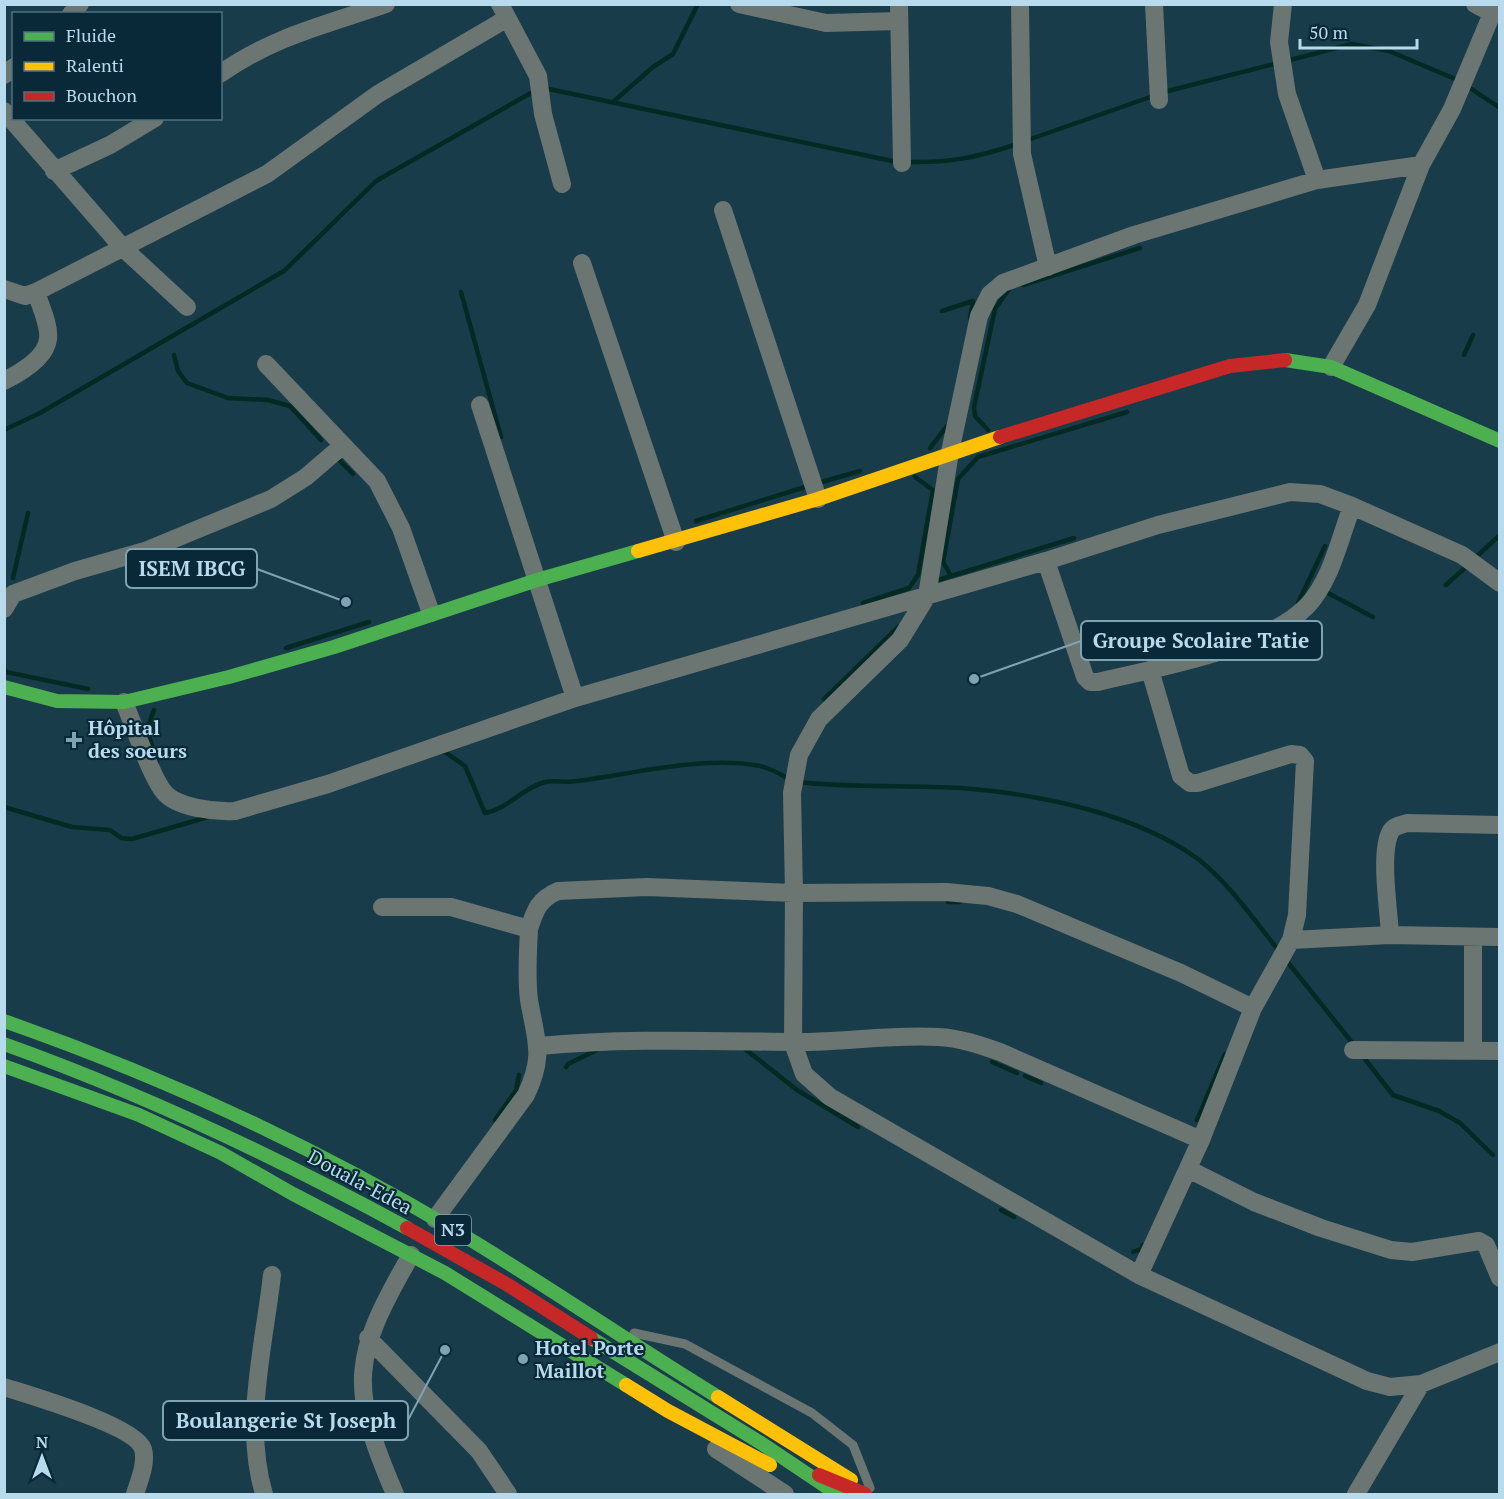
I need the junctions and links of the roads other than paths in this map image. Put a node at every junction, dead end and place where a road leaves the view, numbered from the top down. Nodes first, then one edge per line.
1 (386, 4) edge
2 (739, 4) edge
3 (1020, 4) edge
4 (1154, 4) edge
5 (1283, 4) edge
6 (1475, 4) edge
7 (1494, 9) edge
8 (503, 12) edge
9 (899, 13) edge
10 (222, 73) edge
11 (1159, 100) dead end
12 (4, 111) edge
13 (152, 120) edge
14 (902, 163) dead end
15 (1421, 165) junction
16 (54, 171) junction
17 (1317, 180) junction
18 (562, 184) dead end
19 (723, 210) dead end
20 (123, 248) junction
21 (582, 263) dead end
22 (1048, 267) junction
23 (4, 289) edge
24 (36, 292) junction
25 (187, 307) dead end
26 (266, 364) dead end
27 (1331, 366) junction
28 (4, 381) edge
29 (480, 405) dead end
30 (1500, 441) edge
31 (342, 446) junction
32 (950, 452) junction
33 (818, 499) junction
34 (1352, 506) junction
35 (676, 542) junction
36 (1046, 561) junction
37 (537, 580) junction
38 (1500, 582) edge
39 (927, 596) junction
40 (4, 609) edge
41 (430, 613) junction
42 (1150, 670) junction
43 (4, 687) edge
44 (575, 698) junction
45 (124, 702) junction
46 (1500, 825) edge
47 (794, 894) junction
48 (382, 908) dead end
49 (529, 929) junction
50 (1390, 935) junction
51 (1473, 937) junction
52 (1500, 937) edge
53 (1291, 940) junction
54 (1253, 1008) junction
55 (4, 1021) edge
56 (793, 1042) junction
57 (4, 1044) edge
58 (539, 1046) junction
59 (1353, 1050) dead end
60 (1473, 1051) junction
61 (1500, 1051) edge
62 (4, 1066) edge
63 (1201, 1140) junction
64 (1188, 1169) junction
65 (435, 1219) junction
66 (411, 1255) junction
67 (272, 1275) dead end
68 (1139, 1275) junction
69 (1500, 1278) edge
70 (613, 1331) junction
71 (368, 1338) junction
72 (1500, 1352) edge
73 (1421, 1384) junction
74 (4, 1387) edge
75 (668, 1411) junction
76 (801, 1467) junction
77 (1362, 1493) edge
78 (135, 1494) edge
79 (264, 1494) edge
80 (395, 1494) edge
81 (508, 1494) edge
82 (786, 1494) edge
83 (825, 1494) edge
84 (837, 1494) edge
85 (870, 1494) edge

1 - 10 street
2 - 9 street
3 - 22 street
4 - 11 street
5 - 17 street
6 - 7 street
7 - 15 street
8 - 18 street
8 - 20 street
9 - 14 street
12 - 16 street
13 - 16 street
15 - 17 street
15 - 27 street
16 - 20 street
17 - 22 street
19 - 33 street
20 - 24 street
20 - 25 street
21 - 35 street
22 - 32 street
23 - 24 street
24 - 28 street
26 - 31 street
27 - 30 main road
27 - 32 main road
29 - 37 street
31 - 40 street
31 - 41 street
32 - 33 main road
32 - 39 street
33 - 35 main road
34 - 36 street
34 - 38 street
34 - 42 street
35 - 37 main road
36 - 39 street
36 - 42 street
37 - 41 main road
37 - 44 street
39 - 44 street
39 - 47 street
41 - 45 main road
42 - 53 street
43 - 45 main road
44 - 45 street
46 - 50 street
47 - 49 street
47 - 54 street
47 - 56 street
48 - 49 street
49 - 58 street
50 - 51 street
50 - 53 street
51 - 52 street
51 - 60 street
53 - 54 street
54 - 63 street
55 - 65 main road, N3
56 - 58 street
56 - 63 street
56 - 68 street
57 - 76 main road, Douala-Edea / N3
58 - 65 street
59 - 60 street
60 - 61 street
62 - 66 main road, N3
63 - 64 street
64 - 68 street
64 - 69 street
65 - 70 main road, N3
66 - 71 street
66 - 75 main road, N3
67 - 79 street
68 - 73 street
70 - 85 main road, N3
70 - 85 lane
71 - 80 street
71 - 81 street
72 - 73 street
73 - 77 street
74 - 78 street
75 - 82 street
75 - 83 main road, N3
76 - 84 main road, N3
76 - 85 main road, N3

